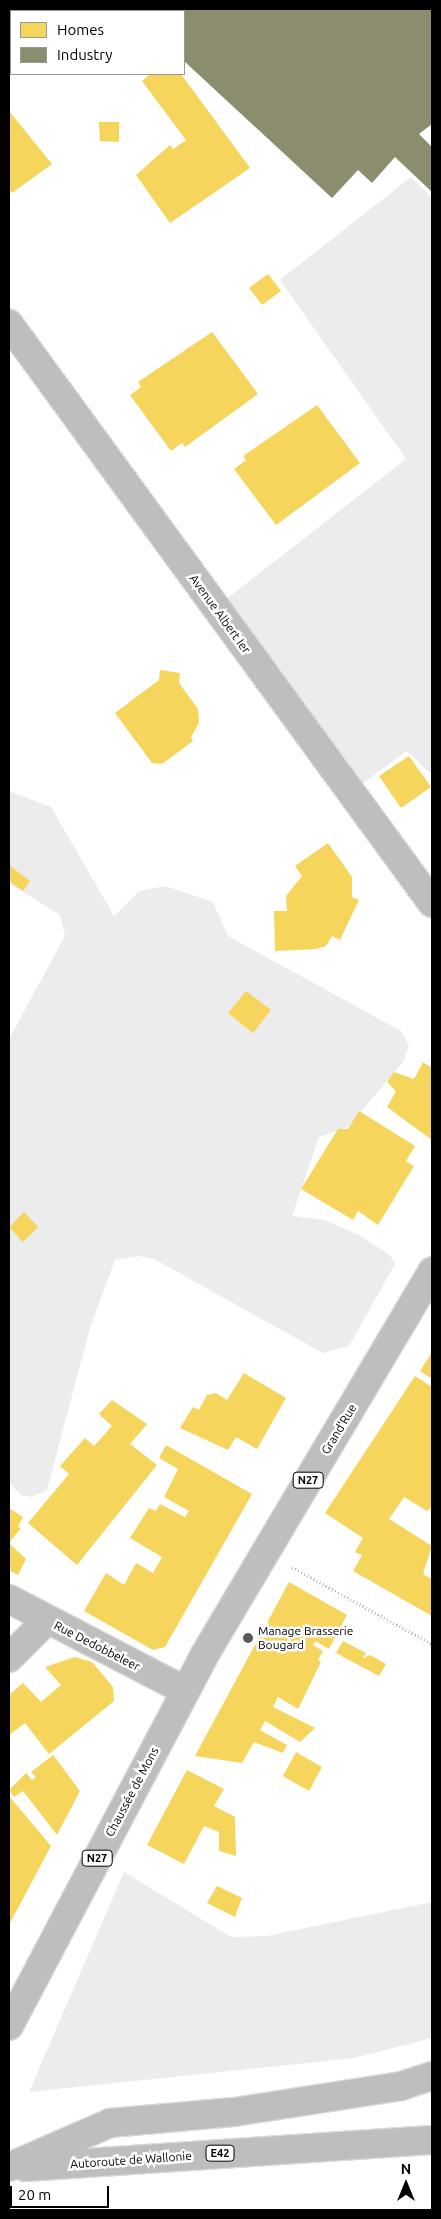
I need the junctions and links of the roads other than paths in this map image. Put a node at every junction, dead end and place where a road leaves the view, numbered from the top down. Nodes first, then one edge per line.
1 (9, 324) edge
2 (432, 903) edge
3 (432, 1271) edge
4 (9, 1599) edge
5 (47, 1620) junction
6 (9, 1658) edge
7 (186, 1691) junction
8 (9, 2026) edge
9 (432, 2076) edge
10 (432, 2140) edge
11 (9, 2168) edge

1 - 2 main road, Avenue Albert Ier
3 - 7 main road, Grand'Rue / N27
4 - 5 main road, Rue Dedobbeleer
5 - 6 main road
5 - 7 main road, Rue Dedobbeleer
7 - 8 main road, Chaussée de Mons / N27
9 - 11 main road
10 - 11 main road, Autoroute de Wallonie / E42

